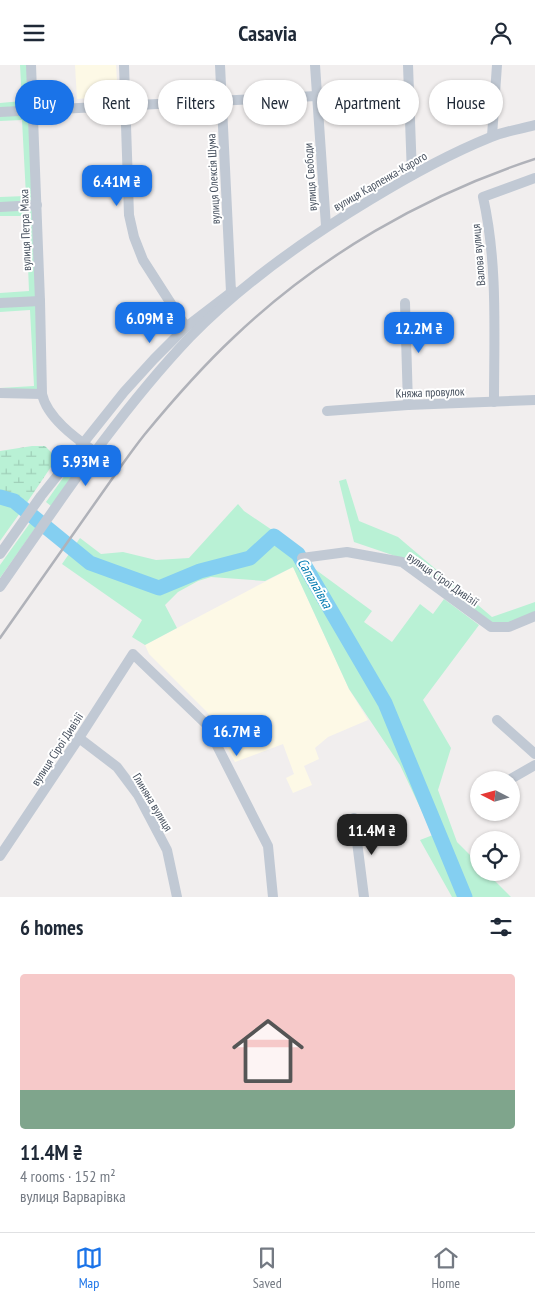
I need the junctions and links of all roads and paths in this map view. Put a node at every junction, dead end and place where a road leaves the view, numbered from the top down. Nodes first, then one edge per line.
1 (31, 65) edge
2 (124, 65) edge
3 (220, 65) edge
4 (314, 65) edge
5 (408, 65) edge
6 (497, 65) edge
7 (32, 80) edge
8 (125, 80) edge
9 (221, 80) edge
10 (316, 96) junction
11 (233, 100) edge
12 (15, 111) edge
13 (0, 112) edge
14 (34, 125) edge
15 (127, 125) edge
16 (223, 125) edge
17 (535, 125) edge
18 (492, 136) junction
19 (412, 175) junction
20 (535, 178) edge
21 (37, 205) junction
22 (0, 207) edge
23 (326, 226) junction
24 (250, 283) junction
25 (231, 291) junction
26 (40, 301) junction
27 (0, 303) edge
28 (405, 303) dead end
29 (186, 327) junction
30 (0, 393) edge
31 (42, 394) junction
32 (535, 400) edge
33 (494, 402) junction
34 (408, 405) junction
35 (327, 411) dead end
36 (83, 443) junction
37 (95, 453) junction
38 (0, 554) edge
39 (302, 558) dead end
40 (0, 587) edge
41 (535, 616) edge
42 (497, 720) dead end
43 (80, 738) junction
44 (535, 754) edge
45 (535, 765) edge
46 (520, 774) edge
47 (354, 817) dead end
48 (0, 856) edge
49 (177, 897) edge
50 (273, 897) edge
51 (364, 897) edge

1 - 7 street, вулиця Петра Маха
2 - 8 street
3 - 9 street, вулиця Олексія Шума
4 - 10 street, вулиця Свободи
5 - 19 street
6 - 18 street
10 - 11 street
10 - 23 street, вулиця Свободи
12 - 13 street
14 - 21 street, вулиця Петра Маха
15 - 29 street
16 - 25 street, вулиця Олексія Шума
17 - 18 street, вулиця Карпенка-Карого
18 - 19 street, вулиця Карпенка-Карого
19 - 23 street, вулиця Карпенка-Карого
20 - 33 street, Валова вулиця
21 - 22 street
21 - 26 street, вулиця Петра Маха
23 - 24 street, вулиця Карпенка-Карого
24 - 25 street, вулиця Карпенка-Карого
24 - 37 street, вулиця Карпенка-Карого
25 - 29 street, вулиця Карпенка-Карого
26 - 27 street
26 - 31 street, вулиця Петра Маха
28 - 34 street
29 - 36 street, вулиця Карпенка-Карого
30 - 31 street
31 - 36 street
32 - 33 street, Княжа провулок
33 - 34 street, Княжа провулок
34 - 35 street, Княжа провулок
36 - 37 street
36 - 38 street, вулиця Карпенка-Карого
37 - 40 street, вулиця Карпенка-Карого
39 - 41 street, вулиця Сірої Дивізії
42 - 44 street
43 - 48 street, вулиця Сірої Дивізії
43 - 49 street, Глиняна вулиця
43 - 50 street, вулиця Сірої Дивізії
45 - 46 street
47 - 51 street

